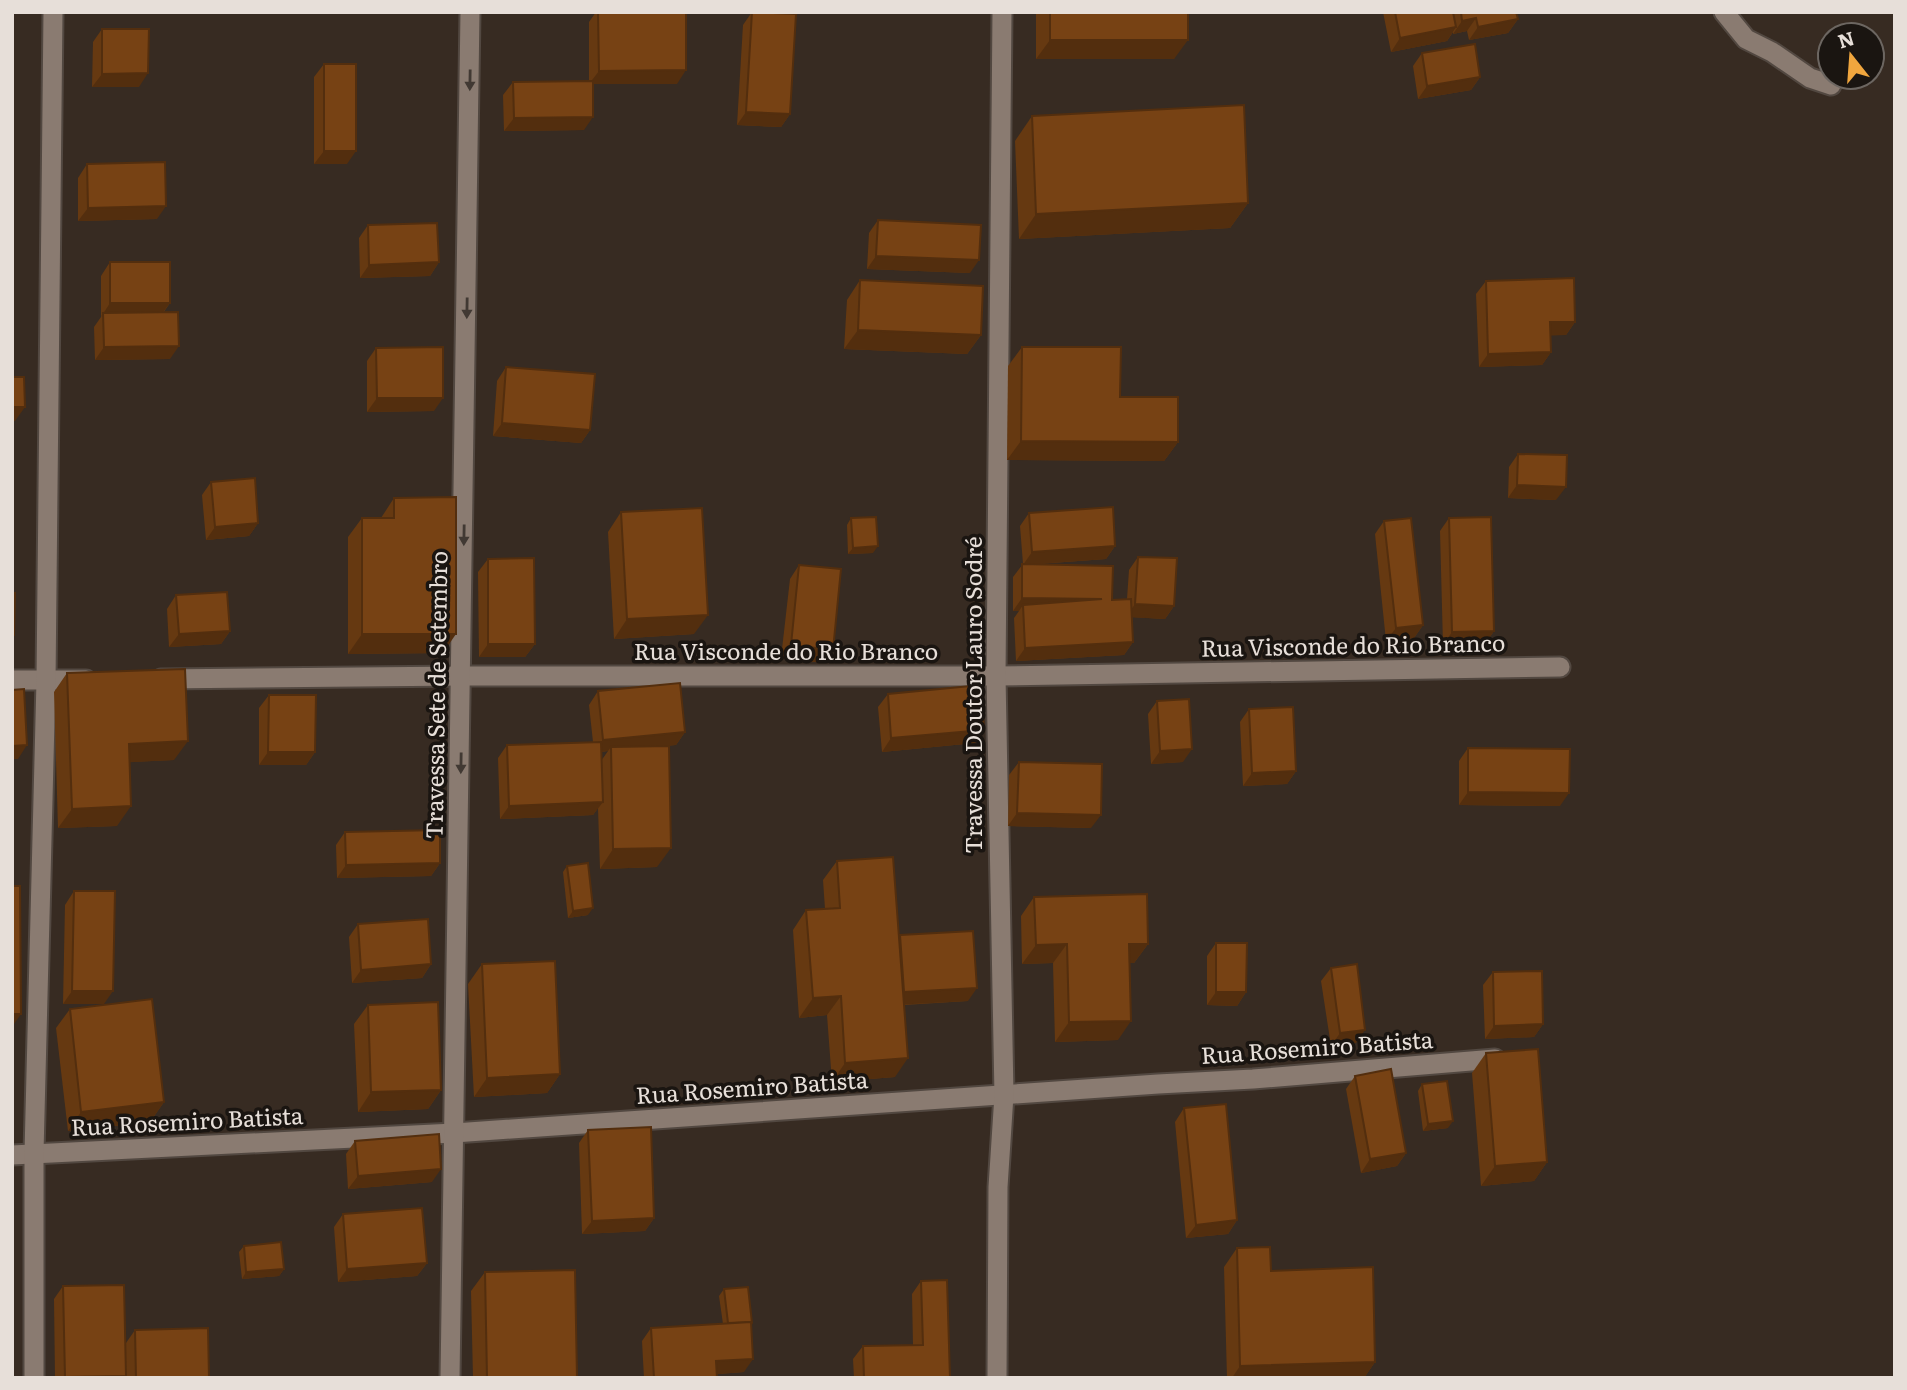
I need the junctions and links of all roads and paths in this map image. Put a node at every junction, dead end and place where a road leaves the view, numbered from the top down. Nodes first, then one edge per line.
1 (53, 12) edge
2 (470, 12) edge
3 (1002, 12) edge
4 (1724, 12) edge
5 (1816, 80) edge
6 (1560, 667) dead end
7 (462, 676) junction
8 (996, 676) junction
9 (12, 680) edge
10 (102, 680) edge
11 (143, 680) edge
12 (46, 681) junction
13 (1494, 1059) edge
14 (1004, 1095) junction
15 (454, 1133) junction
16 (34, 1153) junction
17 (12, 1155) edge
18 (34, 1378) edge
19 (450, 1378) edge
20 (997, 1378) edge

1 - 12 street
2 -> 7 street, Travessa Sete de Setembro
3 - 8 street, Travessa Doutor Lauro Sodré
4 - 5 street
6 - 8 street, Rua Visconde do Rio Branco
7 - 8 street, Rua Visconde do Rio Branco
7 - 11 street, Rua Visconde do Rio Branco
7 -> 15 street, Travessa Sete de Setembro
8 - 14 street, Travessa Doutor Lauro Sodré
9 - 12 street
10 - 12 street
12 - 16 street
13 - 14 street, Rua Rosemiro Batista
14 - 15 street, Rua Rosemiro Batista
14 - 20 street, Travessa Doutor Lauro Sodré
15 - 16 street, Rua Rosemiro Batista
15 - 19 street, Travessa Sete de Setembro
16 - 17 street, Rua Rosemiro Batista
16 - 18 street

